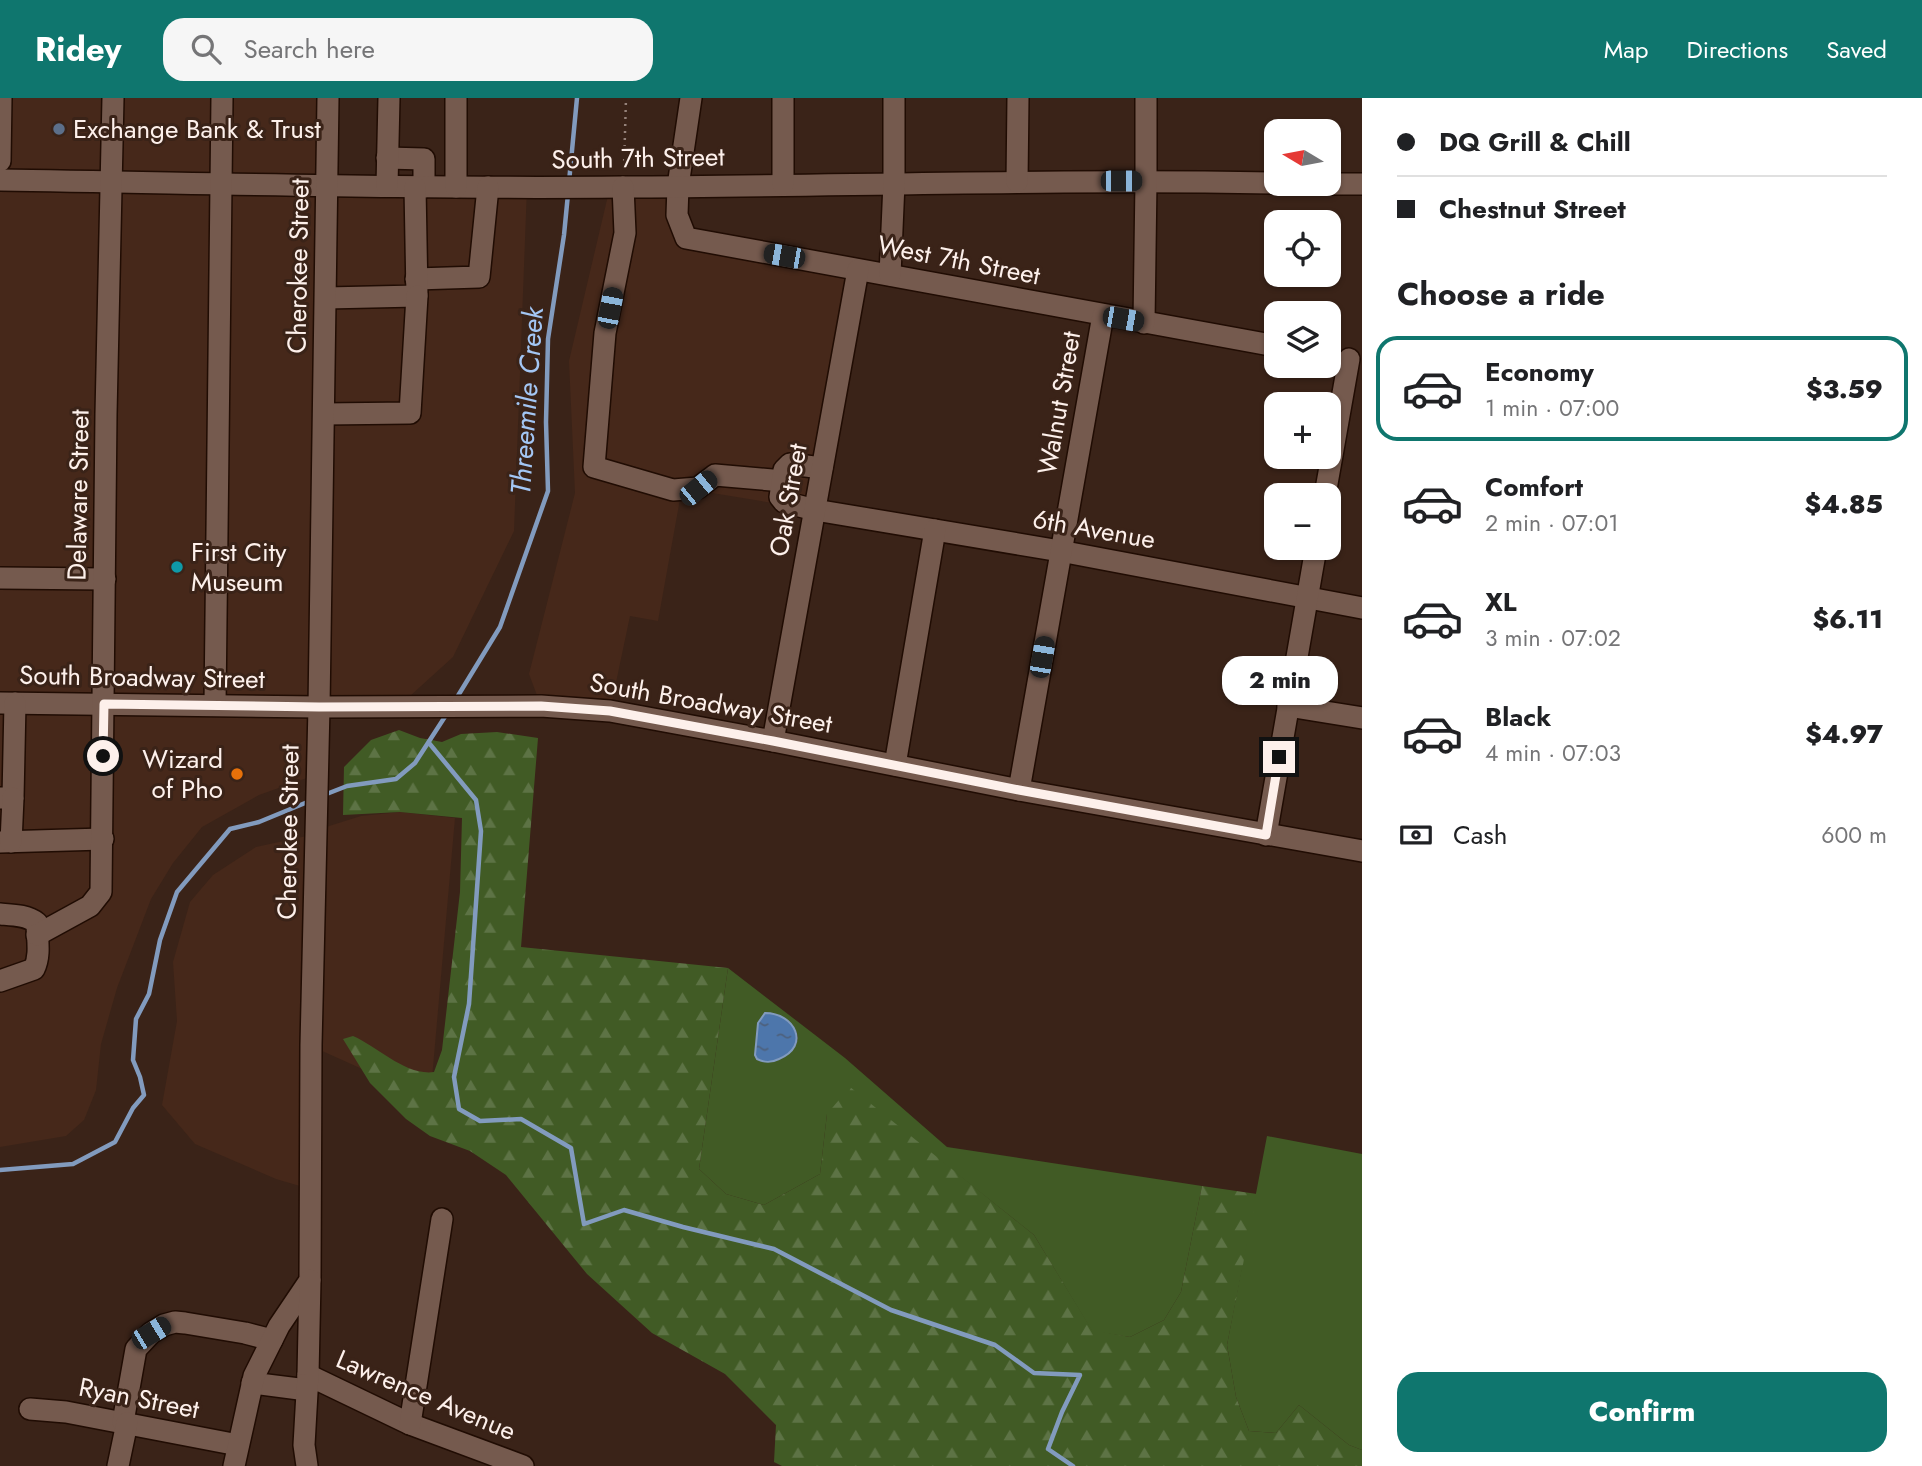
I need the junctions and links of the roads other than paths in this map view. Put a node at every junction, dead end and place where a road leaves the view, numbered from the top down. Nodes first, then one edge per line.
1 (1, 98) edge
2 (113, 98) edge
3 (222, 98) edge
4 (328, 98) edge
5 (389, 98) edge
6 (456, 98) edge
7 (691, 98) edge
8 (783, 98) edge
9 (894, 98) edge
10 (1018, 98) edge
11 (1146, 98) edge
12 (456, 157) junction
13 (387, 158) junction
14 (424, 159) junction
15 (0, 161) edge
16 (0, 180) edge
17 (1146, 181) junction
18 (111, 182) junction
19 (1017, 182) junction
20 (894, 183) junction
21 (1264, 183) edge
22 (221, 184) junction
23 (782, 184) junction
24 (1341, 184) edge
25 (1362, 184) edge
26 (327, 185) junction
27 (387, 186) junction
28 (678, 186) junction
29 (419, 187) junction
30 (456, 187) junction
31 (496, 187) junction
32 (617, 187) junction
33 (858, 270) junction
34 (890, 275) junction
35 (417, 287) junction
36 (326, 298) junction
37 (1103, 315) junction
38 (1143, 323) junction
39 (1264, 344) edge
40 (1346, 358) edge
41 (324, 414) junction
42 (822, 468) junction
43 (783, 481) junction
44 (1327, 483) edge
45 (815, 510) junction
46 (935, 530) junction
47 (1060, 551) junction
48 (1314, 560) edge
49 (0, 578) edge
50 (105, 579) junction
51 (1307, 598) junction
52 (1362, 608) edge
53 (7, 703) edge
54 (104, 704) junction
55 (215, 705) junction
56 (1288, 706) junction
57 (319, 707) junction
58 (1362, 718) edge
59 (773, 741) junction
60 (895, 765) junction
61 (1019, 790) junction
62 (6, 798) edge
63 (1266, 835) junction
64 (103, 839) junction
65 (6, 842) edge
66 (1362, 851) edge
67 (0, 914) edge
68 (37, 935) junction
69 (0, 981) edge
70 (442, 1219) dead end
71 (310, 1280) junction
72 (272, 1340) junction
73 (252, 1383) junction
74 (308, 1383) junction
75 (30, 1409) dead end
76 (125, 1422) junction
77 (410, 1424) junction
78 (236, 1455) edge
79 (118, 1466) edge
80 (307, 1466) edge
81 (523, 1466) edge

1 - 15 street
2 - 18 street, Delaware Street
3 - 22 street
4 - 26 street, Cherokee Street
5 - 13 street
6 - 12 street
7 - 28 street
8 - 23 street
9 - 20 street
10 - 19 street
11 - 17 street
12 - 14 street
12 - 30 street
13 - 14 street
13 - 27 street
14 - 29 street
16 - 18 street, South 7th Street
17 - 19 street, South 7th Street
17 - 21 street, South 7th Street
17 - 38 street
18 - 22 street, South 7th Street
18 - 50 street, Delaware Street
19 - 20 street, South 7th Street
20 - 23 street, South 7th Street
20 - 34 street
22 - 26 street, South 7th Street
22 - 55 street
23 - 28 street, South 7th Street
24 - 25 street
26 - 27 street, South 7th Street
26 - 36 street, Cherokee Street
27 - 29 street, South 7th Street
28 - 32 street, South 7th Street
28 - 33 street, West 7th Street
29 - 30 street, South 7th Street
29 - 35 street
30 - 31 street, South 7th Street
31 - 32 street, South 7th Street
31 - 35 street
32 - 43 street
33 - 34 street, West 7th Street
33 - 42 street, Oak Street
34 - 37 street, West 7th Street
35 - 36 street
35 - 41 street
36 - 41 street, Cherokee Street
37 - 38 street, West 7th Street
37 - 47 street, Walnut Street
38 - 39 street, West 7th Street
40 - 44 street
41 - 57 street, Cherokee Street
42 - 43 street
42 - 45 street, Oak Street
43 - 45 street, 6th Avenue
45 - 46 street, 6th Avenue
45 - 59 street, Oak Street
46 - 47 street, 6th Avenue
46 - 60 street
47 - 51 street, 6th Avenue
47 - 61 street, Walnut Street
48 - 51 street
49 - 50 street
50 - 54 street, Delaware Street
51 - 52 street, 6th Avenue
51 - 56 street
53 - 54 street, South Broadway Street
53 - 62 street
54 - 55 street, South Broadway Street
54 - 64 street, Delaware Street
55 - 57 street, South Broadway Street
56 - 58 street
56 - 63 street
57 - 59 street, South Broadway Street
57 - 71 street, Cherokee Street
59 - 60 street, South Broadway Street
60 - 61 street, South Broadway Street
61 - 63 street, South Broadway Street
62 - 65 street
63 - 66 street, South Broadway Street
64 - 65 street
64 - 68 street, Delaware Street
67 - 68 street
68 - 69 street
70 - 77 street
71 - 72 street
71 - 74 street, Cherokee Street
72 - 73 street
72 - 76 street
73 - 74 street, Lawrence Avenue
73 - 78 street
74 - 77 street, Lawrence Avenue
74 - 80 street, Cherokee Street
75 - 76 street, Ryan Street
76 - 78 street, Ryan Street
76 - 79 street
77 - 81 street, Lawrence Avenue

